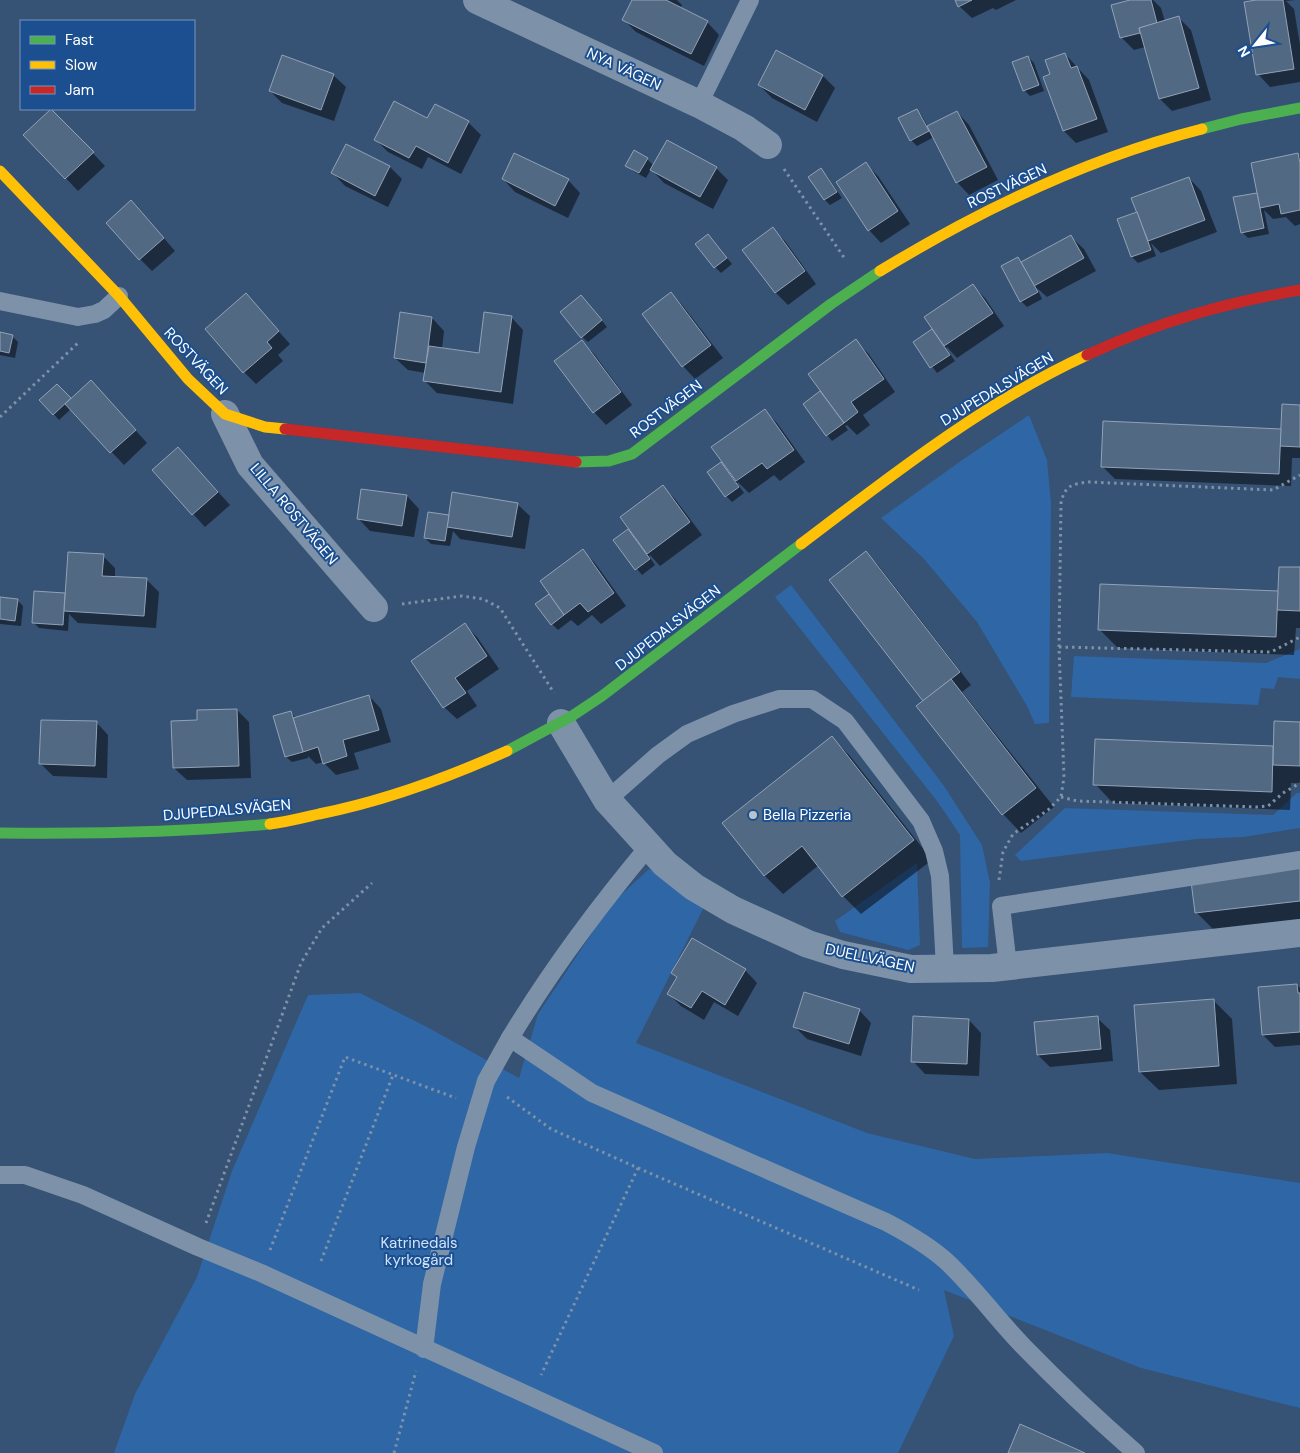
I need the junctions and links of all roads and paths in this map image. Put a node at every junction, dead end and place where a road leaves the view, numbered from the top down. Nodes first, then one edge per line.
1 (477, 0) edge
2 (750, 0) edge
3 (699, 104) junction
4 (1300, 108) edge
5 (768, 146) joint
6 (0, 171) edge
7 (861, 283) junction
8 (1300, 290) edge
9 (119, 296) junction
10 (0, 301) edge
11 (104, 310) junction
12 (225, 414) junction
13 (0, 417) edge
14 (1300, 475) edge
15 (374, 608) joint
16 (1300, 637) edge
17 (1059, 647) junction
18 (556, 697) dead end
19 (561, 723) junction
20 (1300, 783) edge
21 (1061, 797) junction
22 (607, 800) junction
23 (0, 833) edge
24 (649, 846) junction
25 (1300, 860) edge
26 (372, 883) dead end
27 (1001, 906) junction
28 (1300, 933) edge
29 (1008, 966) junction
30 (945, 968) junction
31 (510, 1038) junction
32 (393, 1075) junction
33 (486, 1081) junction
34 (478, 1106) junction
35 (638, 1168) junction
36 (0, 1175) edge
37 (198, 1247) junction
38 (321, 1261) dead end
39 (261, 1273) junction
40 (919, 1290) dead end
41 (424, 1349) junction
42 (531, 1396) junction
43 (394, 1453) edge
44 (654, 1453) edge
45 (1136, 1453) edge

1 - 3 street, NYA VÄGEN
2 - 3 lane
3 - 5 street, NYA VÄGEN
4 - 7 street, ROSTVÄGEN
5 - 7 path
6 - 9 street, ROSTVÄGEN
7 - 12 street, ROSTVÄGEN
8 - 19 street, DJUPEDALSVÄGEN
9 - 11 lane
9 - 12 street, ROSTVÄGEN
10 - 11 lane
11 - 13 path
12 - 15 street, LILLA ROSTVÄGEN
14 - 17 path
15 - 18 path
16 - 17 path
17 - 21 path
19 - 22 street, DUELLVÄGEN
19 - 23 street, DJUPEDALSVÄGEN
20 - 21 path
21 - 27 path
22 - 24 street, DUELLVÄGEN
22 - 30 lane
24 - 30 street, DUELLVÄGEN
24 - 31 lane
25 - 27 lane
26 - 37 path
27 - 29 lane
28 - 29 street, DUELLVÄGEN
29 - 30 street, DUELLVÄGEN
31 - 33 lane
31 - 45 lane
32 - 34 path
32 - 38 path
32 - 39 path
33 - 34 lane
33 - 35 path
34 - 41 lane
35 - 40 path
35 - 42 path
36 - 37 lane
37 - 39 lane
39 - 41 lane
41 - 42 lane
41 - 43 path
42 - 44 lane

